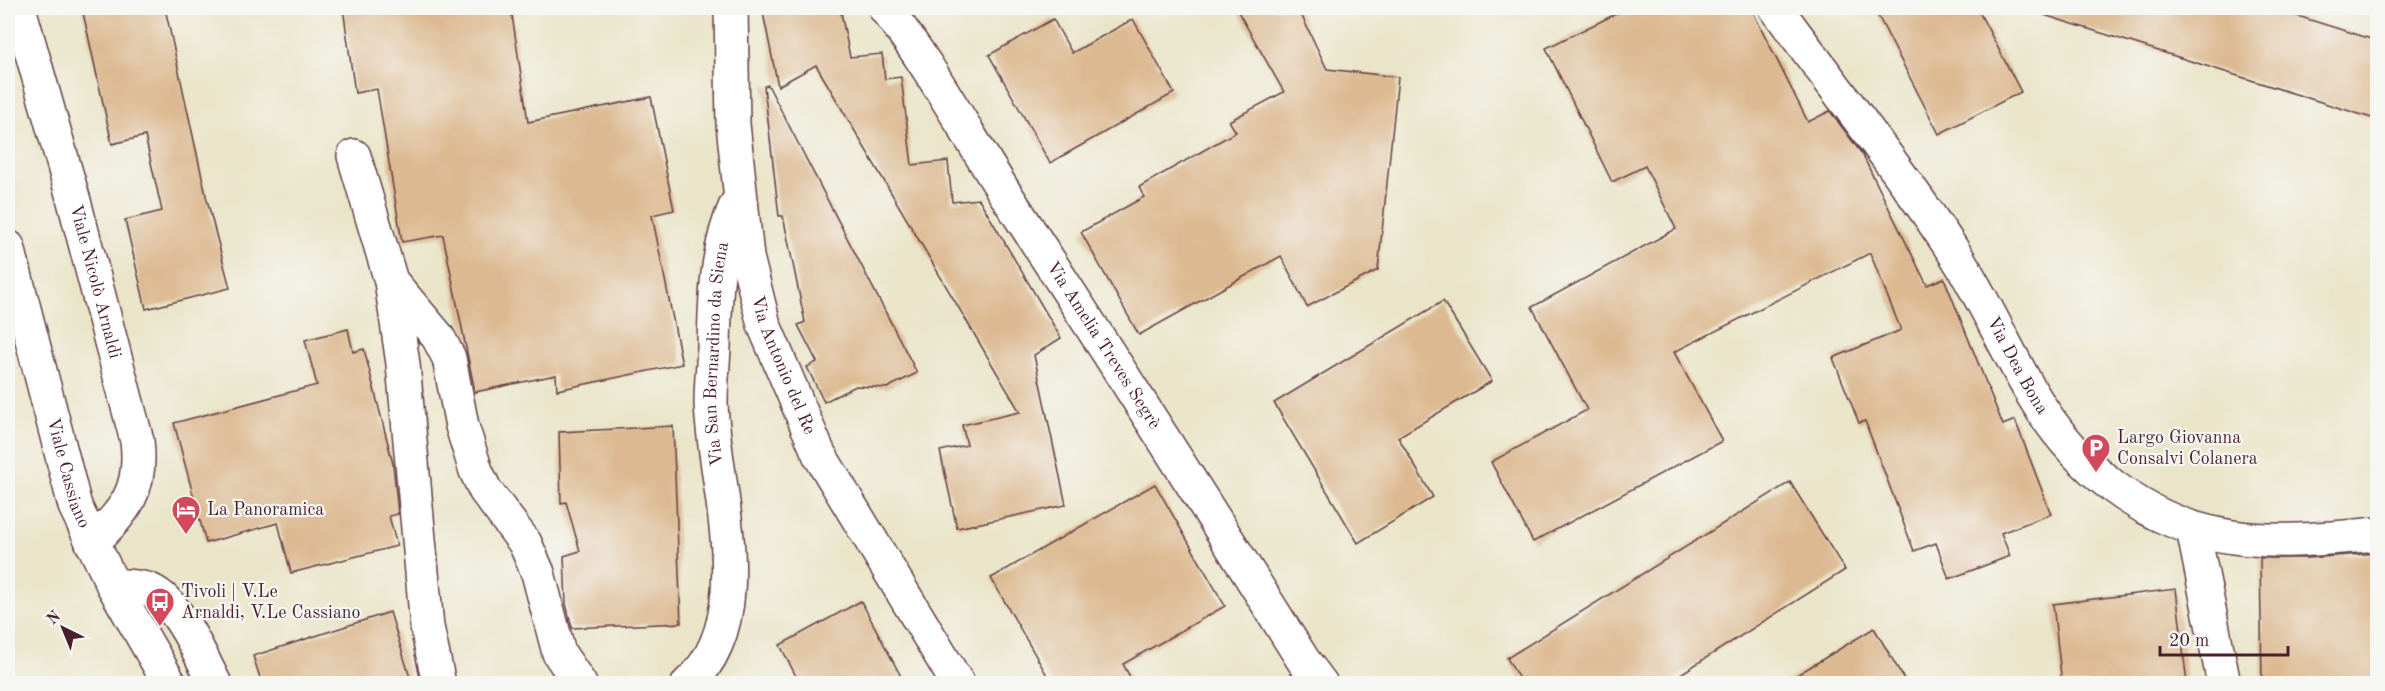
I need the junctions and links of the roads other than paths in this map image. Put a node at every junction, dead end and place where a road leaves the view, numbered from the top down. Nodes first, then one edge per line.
1 (19, 8) edge
2 (731, 8) edge
3 (885, 8) edge
4 (1776, 8) edge
5 (354, 156) dead end
6 (741, 195) junction
7 (8, 247) edge
8 (391, 281) junction
9 (2193, 529) junction
10 (2378, 534) edge
11 (92, 543) junction
12 (113, 585) junction
13 (170, 684) edge
14 (215, 684) edge
15 (439, 684) edge
16 (580, 684) edge
17 (688, 684) edge
18 (958, 684) edge
19 (1321, 684) edge
20 (2224, 684) edge

1 - 11 street, Viale Nicolò Arnaldi
2 - 6 street, Via Antonio del Re
3 - 19 street, Via Amelia Treves Segrè
4 - 9 street, Via Dea Bona
5 - 8 street
6 - 17 street, Via San Bernardino da Siena
6 - 18 street, Via Antonio del Re
7 - 11 street, Viale Cassiano
8 - 15 street
8 - 16 street
9 - 10 street, Via Dea Bona
9 - 20 street
11 - 12 street, Viale Cassiano
12 - 13 street, Viale Cassiano
12 - 14 street

